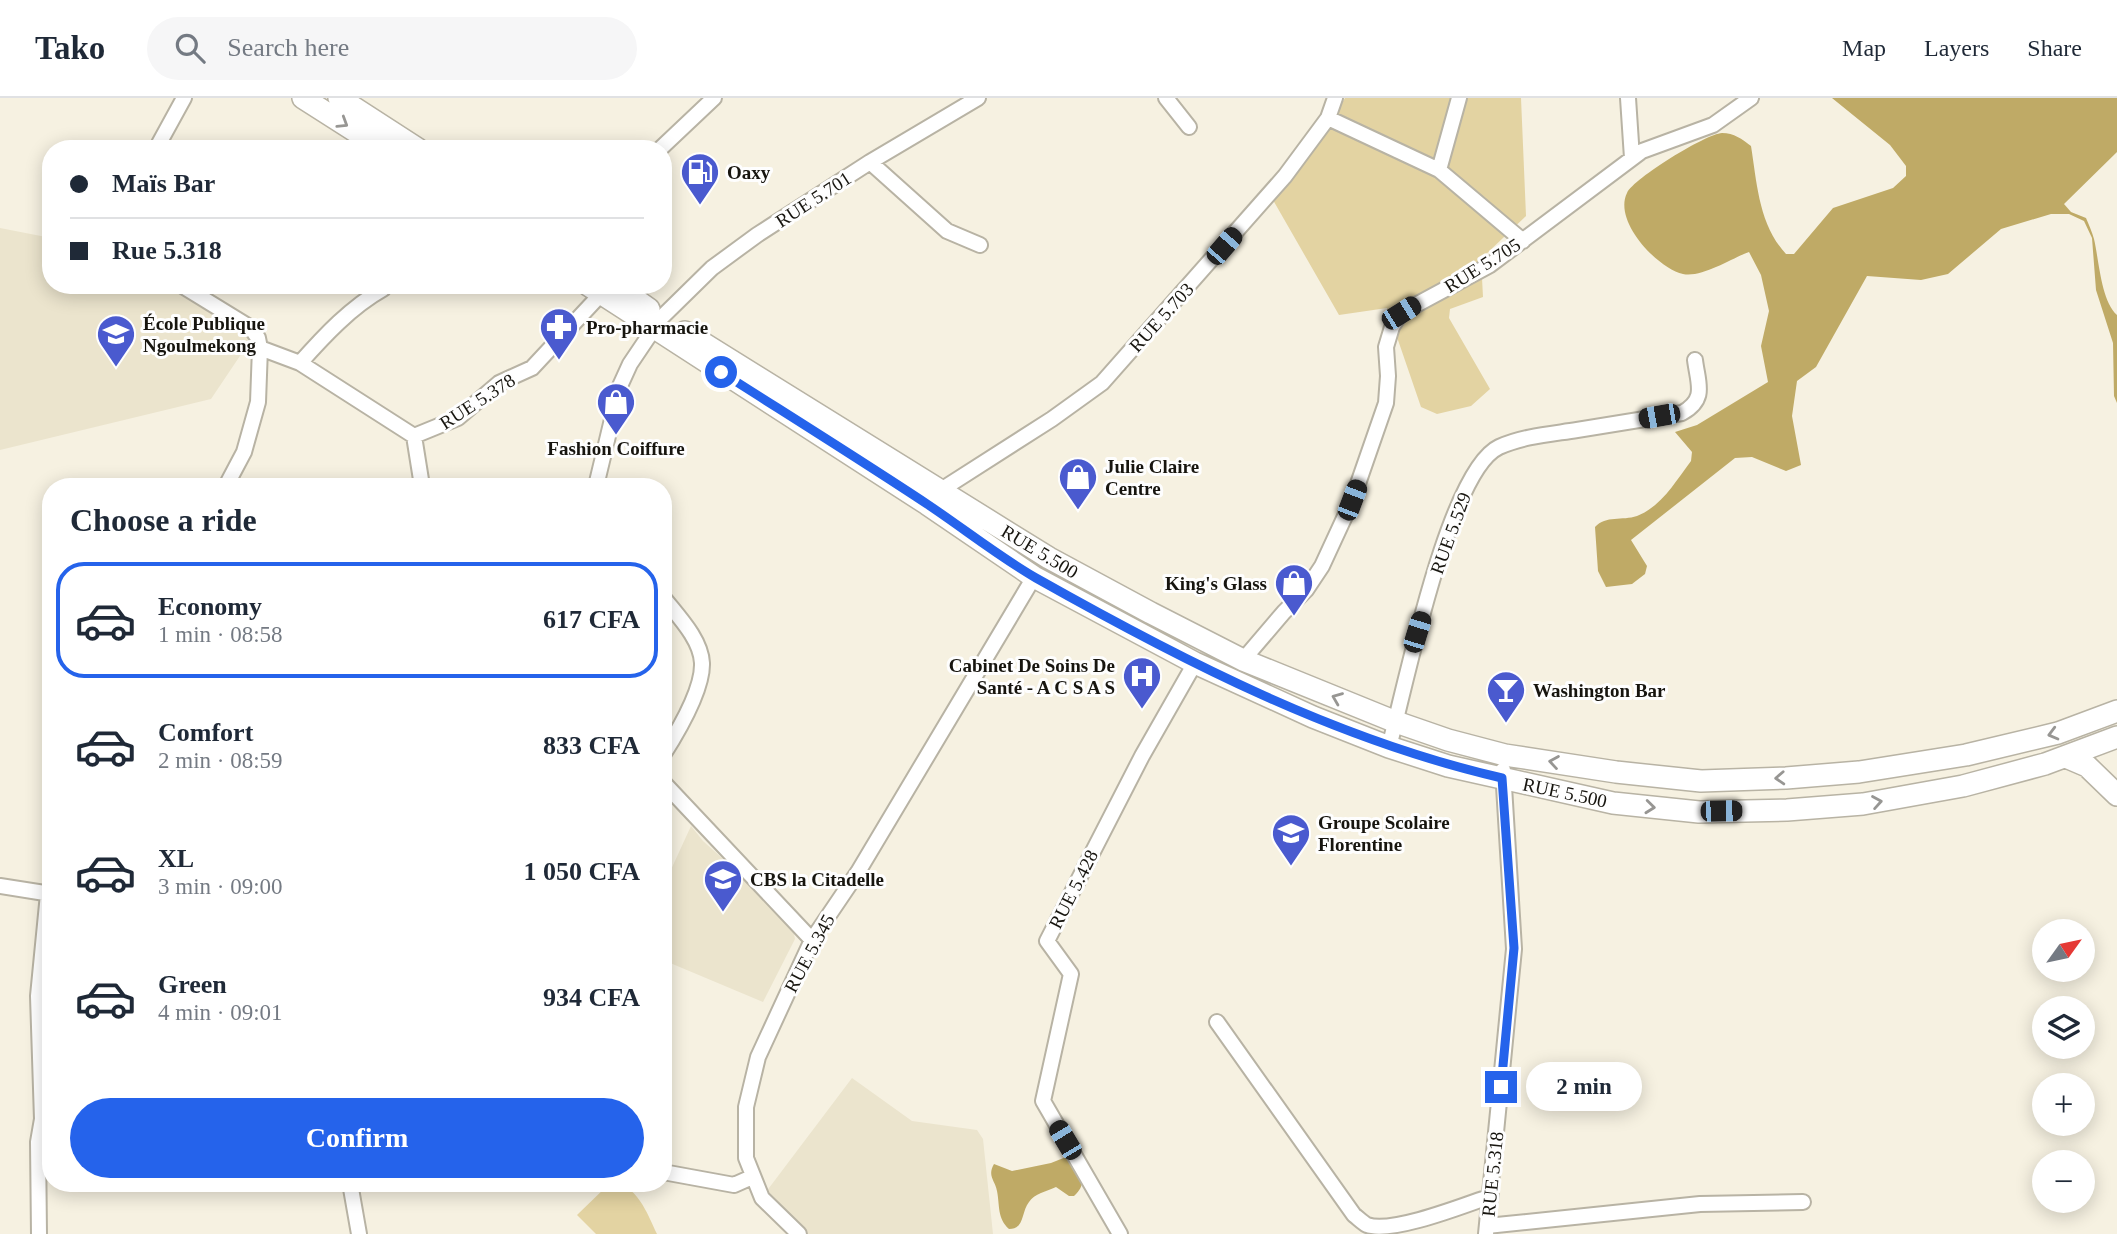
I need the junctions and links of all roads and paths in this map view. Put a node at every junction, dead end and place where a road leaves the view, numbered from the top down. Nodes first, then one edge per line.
1 (184, 98) edge
2 (303, 98) edge
3 (339, 98) edge
4 (714, 98) edge
5 (978, 98) edge
6 (1166, 98) edge
7 (1335, 98) edge
8 (1459, 98) edge
9 (1628, 98) edge
10 (1751, 98) edge
11 (1328, 118) junction
12 (1189, 127) dead end
13 (161, 140) edge
14 (369, 140) edge
15 (404, 140) edge
16 (670, 140) edge
17 (1632, 158) junction
18 (870, 162) junction
19 (1439, 170) junction
20 (1522, 241) junction
21 (980, 245) dead end
22 (196, 294) edge
23 (374, 294) edge
24 (596, 294) edge
25 (611, 294) edge
26 (657, 323) junction
27 (260, 348) junction
28 (1695, 360) dead end
29 (300, 363) junction
30 (414, 436) junction
31 (230, 478) edge
32 (421, 478) edge
33 (598, 478) edge
34 (941, 490) junction
35 (1034, 577) junction
36 (672, 610) edge
37 (1243, 660) junction
38 (1195, 663) junction
39 (2117, 711) edge
40 (1396, 722) junction
41 (2117, 737) edge
42 (672, 741) edge
43 (1389, 747) junction
44 (1504, 755) junction
45 (2066, 757) junction
46 (1502, 778) junction
47 (672, 792) edge
48 (2117, 795) edge
49 (0, 886) edge
50 (42, 893) edge
51 (812, 940) junction
52 (1217, 1022) dead end
53 (672, 1174) edge
54 (752, 1177) junction
55 (42, 1179) edge
56 (352, 1192) edge
57 (1491, 1196) junction
58 (1803, 1202) dead end
59 (1486, 1230) edge
60 (39, 1234) edge
61 (359, 1234) edge
62 (799, 1234) edge
63 (1120, 1234) edge

1 - 13 street
2 -> 14 main road
3 - 15 main road
4 - 16 street
5 - 18 street, RUE 5.701
6 - 12 street
7 - 11 street, RUE 5.703
8 - 19 street
9 - 17 street
10 - 17 street, RUE 5.705
11 - 19 street
11 - 34 street, RUE 5.703
17 - 20 street, RUE 5.705
18 - 21 street
18 - 26 street, RUE 5.701
19 - 20 street
20 - 37 street, RUE 5.705
22 - 27 street
23 - 29 street
24 - 30 street, RUE 5.378
25 - 26 main road, RUE 5.500
26 - 33 street, RUE 5.701
26 - 34 main road, RUE 5.500
26 - 35 main road, RUE 5.500
27 - 29 street
27 - 31 street
28 - 40 street, RUE 5.529
29 - 30 street
30 - 32 street
34 - 37 main road, RUE 5.500
35 - 38 main road, RUE 5.500
35 - 51 street, RUE 5.345
36 - 42 street
40 -> 37 main road, RUE 5.500
38 - 43 main road, RUE 5.500
38 - 63 street, RUE 5.428
39 -> 44 main road, RUE 5.500
40 - 43 street, RUE 5.529
40 - 44 main road, RUE 5.500
41 - 45 main road, RUE 5.500
43 - 46 main road, RUE 5.500
44 - 46 street, RUE 5.318
46 -> 45 main road, RUE 5.500
45 - 48 main road
46 - 57 street, RUE 5.318
47 - 51 street
49 - 50 street
51 - 54 street, RUE 5.345
52 - 57 street
53 - 54 street
54 - 62 street, RUE 5.345
55 - 60 street
56 - 61 street
57 - 59 street, RUE 5.318
58 - 59 street

